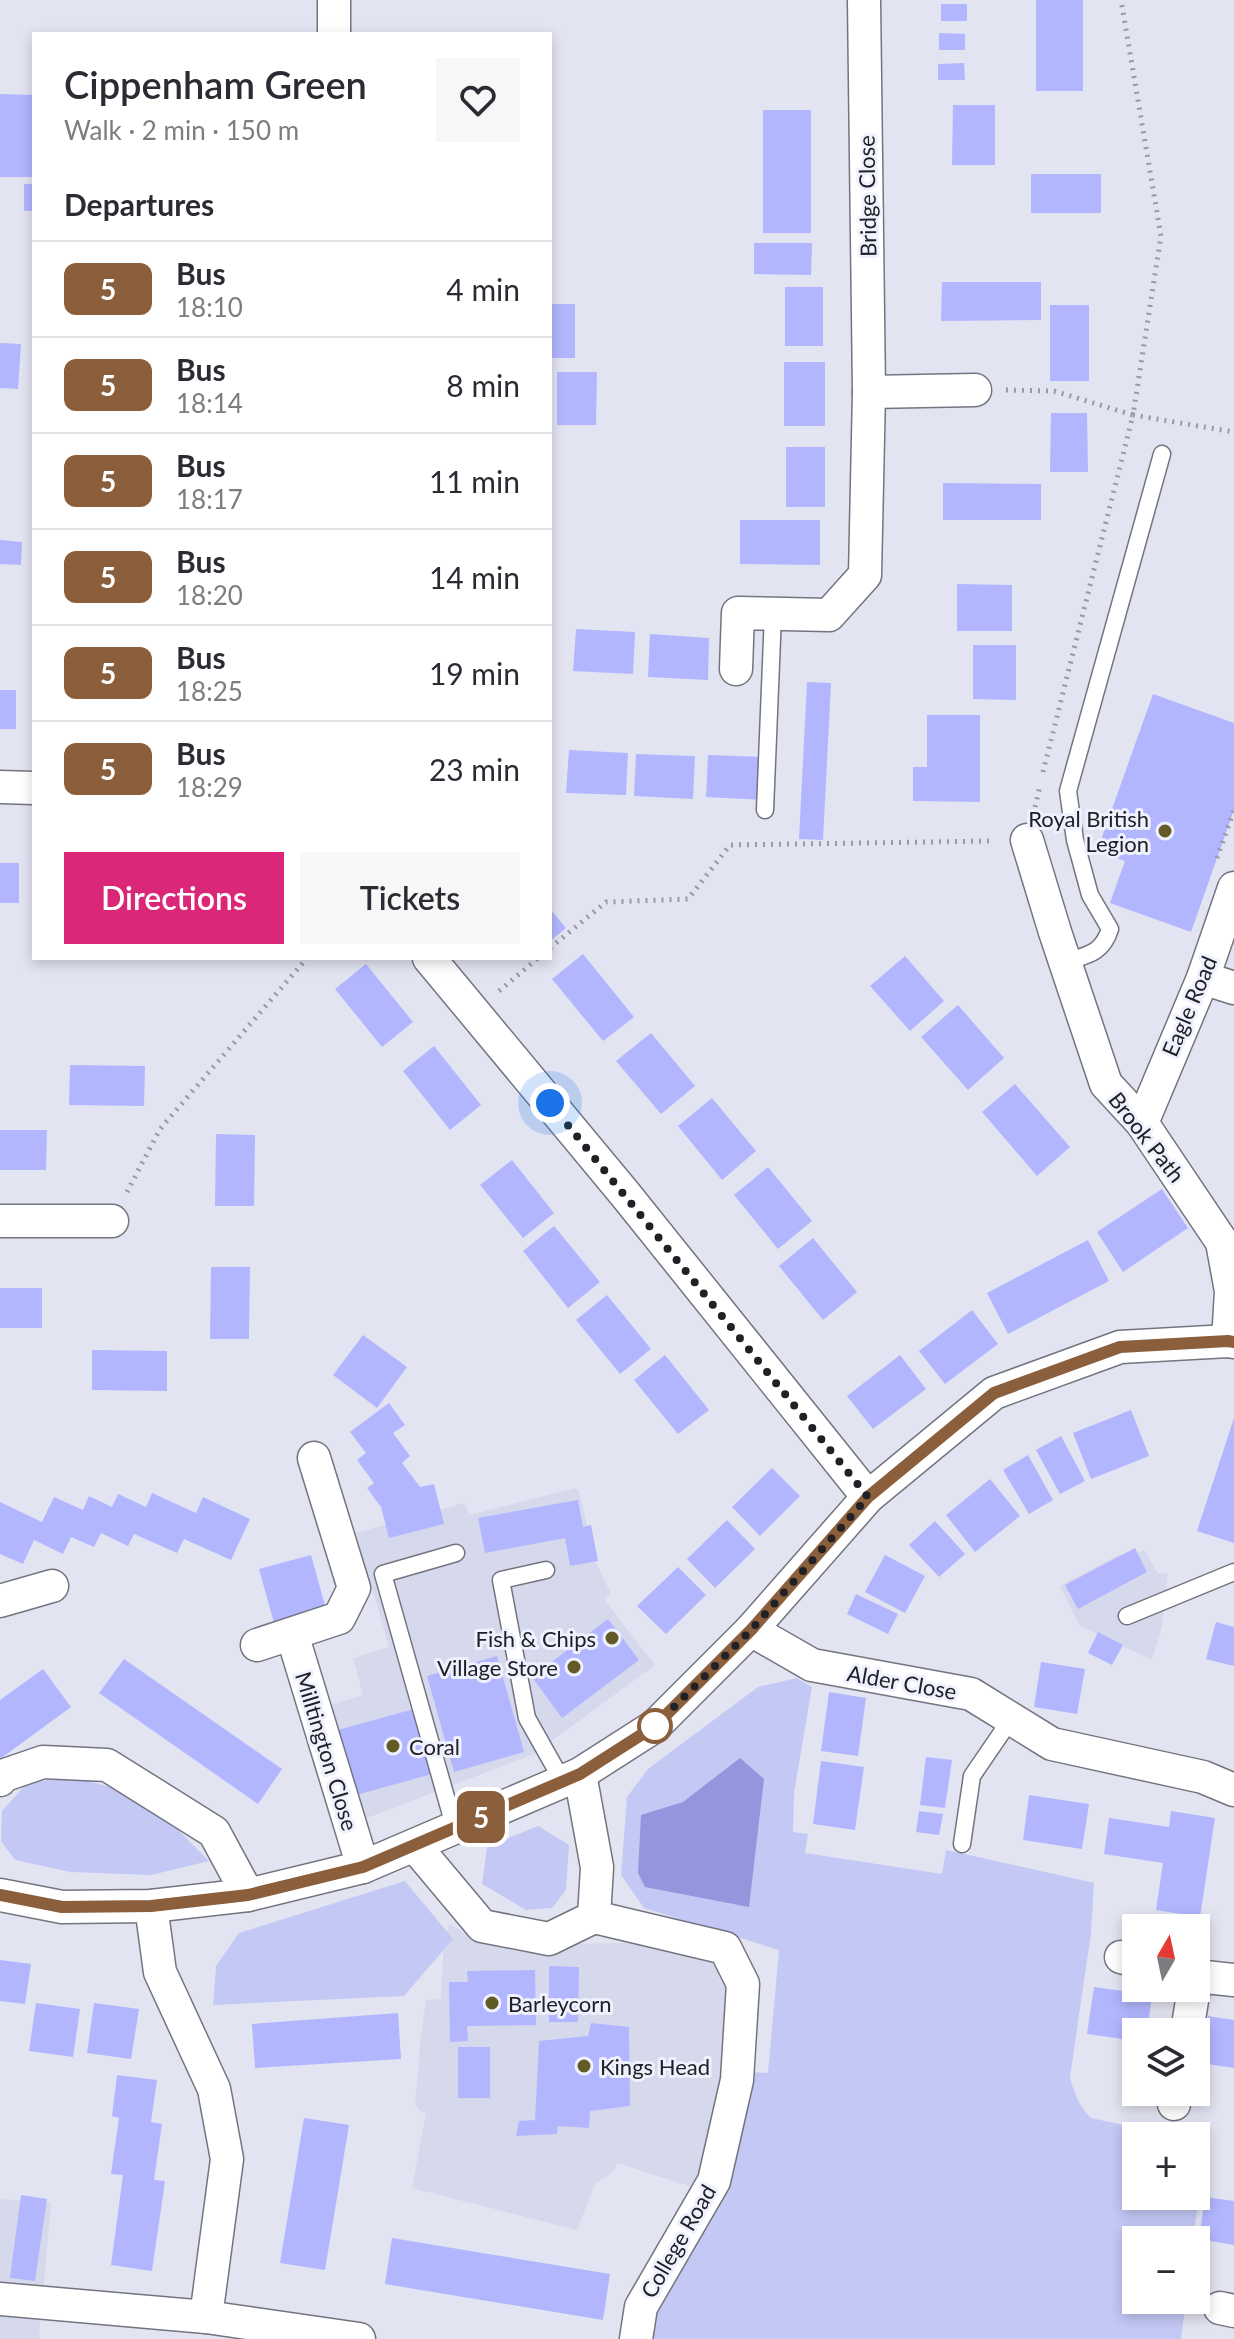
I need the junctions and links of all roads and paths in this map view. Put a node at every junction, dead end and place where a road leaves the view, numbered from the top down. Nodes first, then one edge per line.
1 (334, 0) edge
2 (864, 0) edge
3 (1121, 0) edge
4 (334, 32) edge
5 (975, 390) joint
6 (869, 392) junction
7 (1162, 454) dead end
8 (773, 614) junction
9 (736, 669) dead end
10 (0, 787) edge
11 (32, 788) edge
12 (765, 810) dead end
13 (1027, 840) joint
14 (1234, 888) edge
15 (552, 946) edge
16 (305, 960) edge
17 (431, 960) edge
18 (536, 960) edge
19 (1065, 962) junction
20 (1203, 978) junction
21 (1234, 988) edge
22 (474, 1011) junction
23 (1142, 1123) junction
24 (0, 1221) edge
25 (112, 1221) joint
26 (1231, 1342) edge
27 (314, 1458) dead end
28 (868, 1497) junction
29 (456, 1553) dead end
30 (546, 1570) dead end
31 (1234, 1572) edge
32 (52, 1586) dead end
33 (0, 1601) edge
34 (1127, 1616) dead end
35 (751, 1630) junction
36 (292, 1634) junction
37 (257, 1645) dead end
38 (1011, 1719) junction
39 (571, 1778) junction
40 (0, 1780) edge
41 (1234, 1790) edge
42 (455, 1829) junction
43 (962, 1844) dead end
44 (415, 1846) junction
45 (363, 1867) junction
46 (0, 1895) edge
47 (248, 1895) junction
48 (151, 1906) junction
49 (594, 1917) junction
50 (1210, 1978) edge
51 (1234, 1980) edge
52 (0, 2299) edge
53 (206, 2317) junction
54 (359, 2339) edge
55 (636, 2339) edge

1 - 4 street
2 - 6 street, Bridge Close
3 - 5 path
5 - 6 street
6 - 8 street, Bridge Close
7 - 19 lane
8 - 9 street, Bridge Close
8 - 12 lane
10 - 11 street
13 - 15 path
13 - 19 street, Brook Path
14 - 20 street, Eagle Road
16 - 25 path
17 - 22 street
18 - 22 path
19 - 23 street, Brook Path
20 - 21 street
20 - 23 street, Eagle Road
22 - 28 street
23 - 26 street, Brook Path
24 - 25 street
26 - 28 street
27 - 36 street
28 - 35 street
29 - 42 lane
30 - 39 lane
31 - 34 lane
32 - 33 street
35 - 38 street, Alder Close
35 - 39 street
36 - 37 street
36 - 45 street, Milltington Close
38 - 41 street, Alder Close
38 - 43 lane
39 - 42 street
39 - 49 street
40 - 47 street
42 - 44 street
44 - 45 street
44 - 49 street
45 - 47 street
46 - 48 street
47 - 48 street
48 - 53 street
49 - 55 street, College Road
50 - 51 street
52 - 53 street
53 - 54 street

